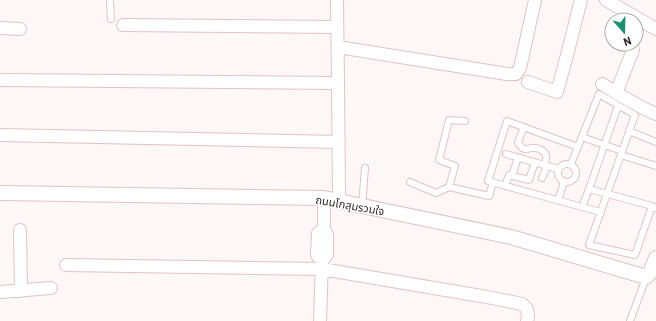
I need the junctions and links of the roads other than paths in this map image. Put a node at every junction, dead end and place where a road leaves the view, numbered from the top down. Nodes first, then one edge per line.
1 (110, 0) edge
2 (337, 0) edge
3 (534, 0) edge
4 (581, 0) edge
5 (606, 0) edge
6 (111, 19) dead end
7 (123, 25) dead end
8 (337, 27) junction
9 (0, 28) edge
10 (656, 28) edge
11 (20, 29) dead end
12 (338, 48) junction
13 (632, 52) edge
14 (0, 80) edge
15 (528, 82) dead end
16 (338, 83) junction
17 (602, 84) dead end
18 (616, 93) junction
19 (618, 106) junction
20 (656, 114) edge
21 (465, 121) dead end
22 (524, 127) junction
23 (629, 132) junction
24 (0, 135) edge
25 (582, 137) junction
26 (339, 142) junction
27 (656, 142) edge
28 (605, 145) junction
29 (578, 147) junction
30 (622, 153) junction
31 (506, 154) dead end
32 (518, 157) junction
33 (535, 162) junction
34 (571, 164) junction
35 (545, 165) junction
36 (656, 166) edge
37 (365, 168) dead end
38 (558, 169) junction
39 (512, 176) junction
40 (542, 178) dead end
41 (410, 182) dead end
42 (564, 182) junction
43 (493, 183) junction
44 (505, 186) junction
45 (449, 187) junction
46 (590, 189) junction
47 (0, 193) edge
48 (607, 193) junction
49 (324, 198) junction
50 (558, 200) junction
51 (339, 202) junction
52 (362, 206) junction
53 (582, 207) junction
54 (654, 207) edge
55 (601, 212) junction
56 (20, 230) dead end
57 (656, 258) edge
58 (66, 265) dead end
59 (322, 265) junction
60 (651, 275) edge
61 (51, 288) dead end
62 (21, 291) junction
63 (0, 292) edge
64 (320, 321) edge
65 (527, 321) edge
66 (630, 321) edge

1 - 6 lane
2 - 8 street
3 - 12 street
4 - 15 street
5 - 10 street
7 - 8 street
8 - 12 street
9 - 11 street
12 - 16 street
13 - 18 street
14 - 16 street
16 - 26 street
17 - 18 street
18 - 20 street
19 - 23 lane
19 - 25 lane
19 - 28 lane
21 - 45 lane
22 - 29 lane
22 - 35 lane
22 - 43 lane
23 - 27 lane
23 - 30 lane
24 - 26 street
25 - 28 lane
25 - 29 lane
26 - 51 street
28 - 30 lane
28 - 46 lane
29 - 34 lane
30 - 36 lane
30 - 48 lane
31 - 32 lane
32 - 33 lane
32 - 39 lane
33 - 35 lane
33 - 39 lane
34 - 38 lane
34 - 42 lane
35 - 38 lane
35 - 40 lane
37 - 52 lane
38 - 42 lane
39 - 44 lane
41 - 45 lane
42 - 50 lane
43 - 44 lane
43 - 45 lane
44 - 50 lane
46 - 48 lane
46 - 53 lane
47 - 49 street, ถนนโกสุมรวมใจ
48 - 54 lane
48 - 55 lane
49 - 51 street, ถนนโกสุมรวมใจ
49 - 59 street
50 - 53 lane
51 - 52 street, ถนนโกสุมรวมใจ
52 - 60 street, ถนนโกสุมรวมใจ
53 - 55 lane
54 - 55 lane
56 - 62 street
57 - 60 street
58 - 59 street
59 - 64 street
59 - 65 street
60 - 66 lane
61 - 62 street
62 - 63 street

